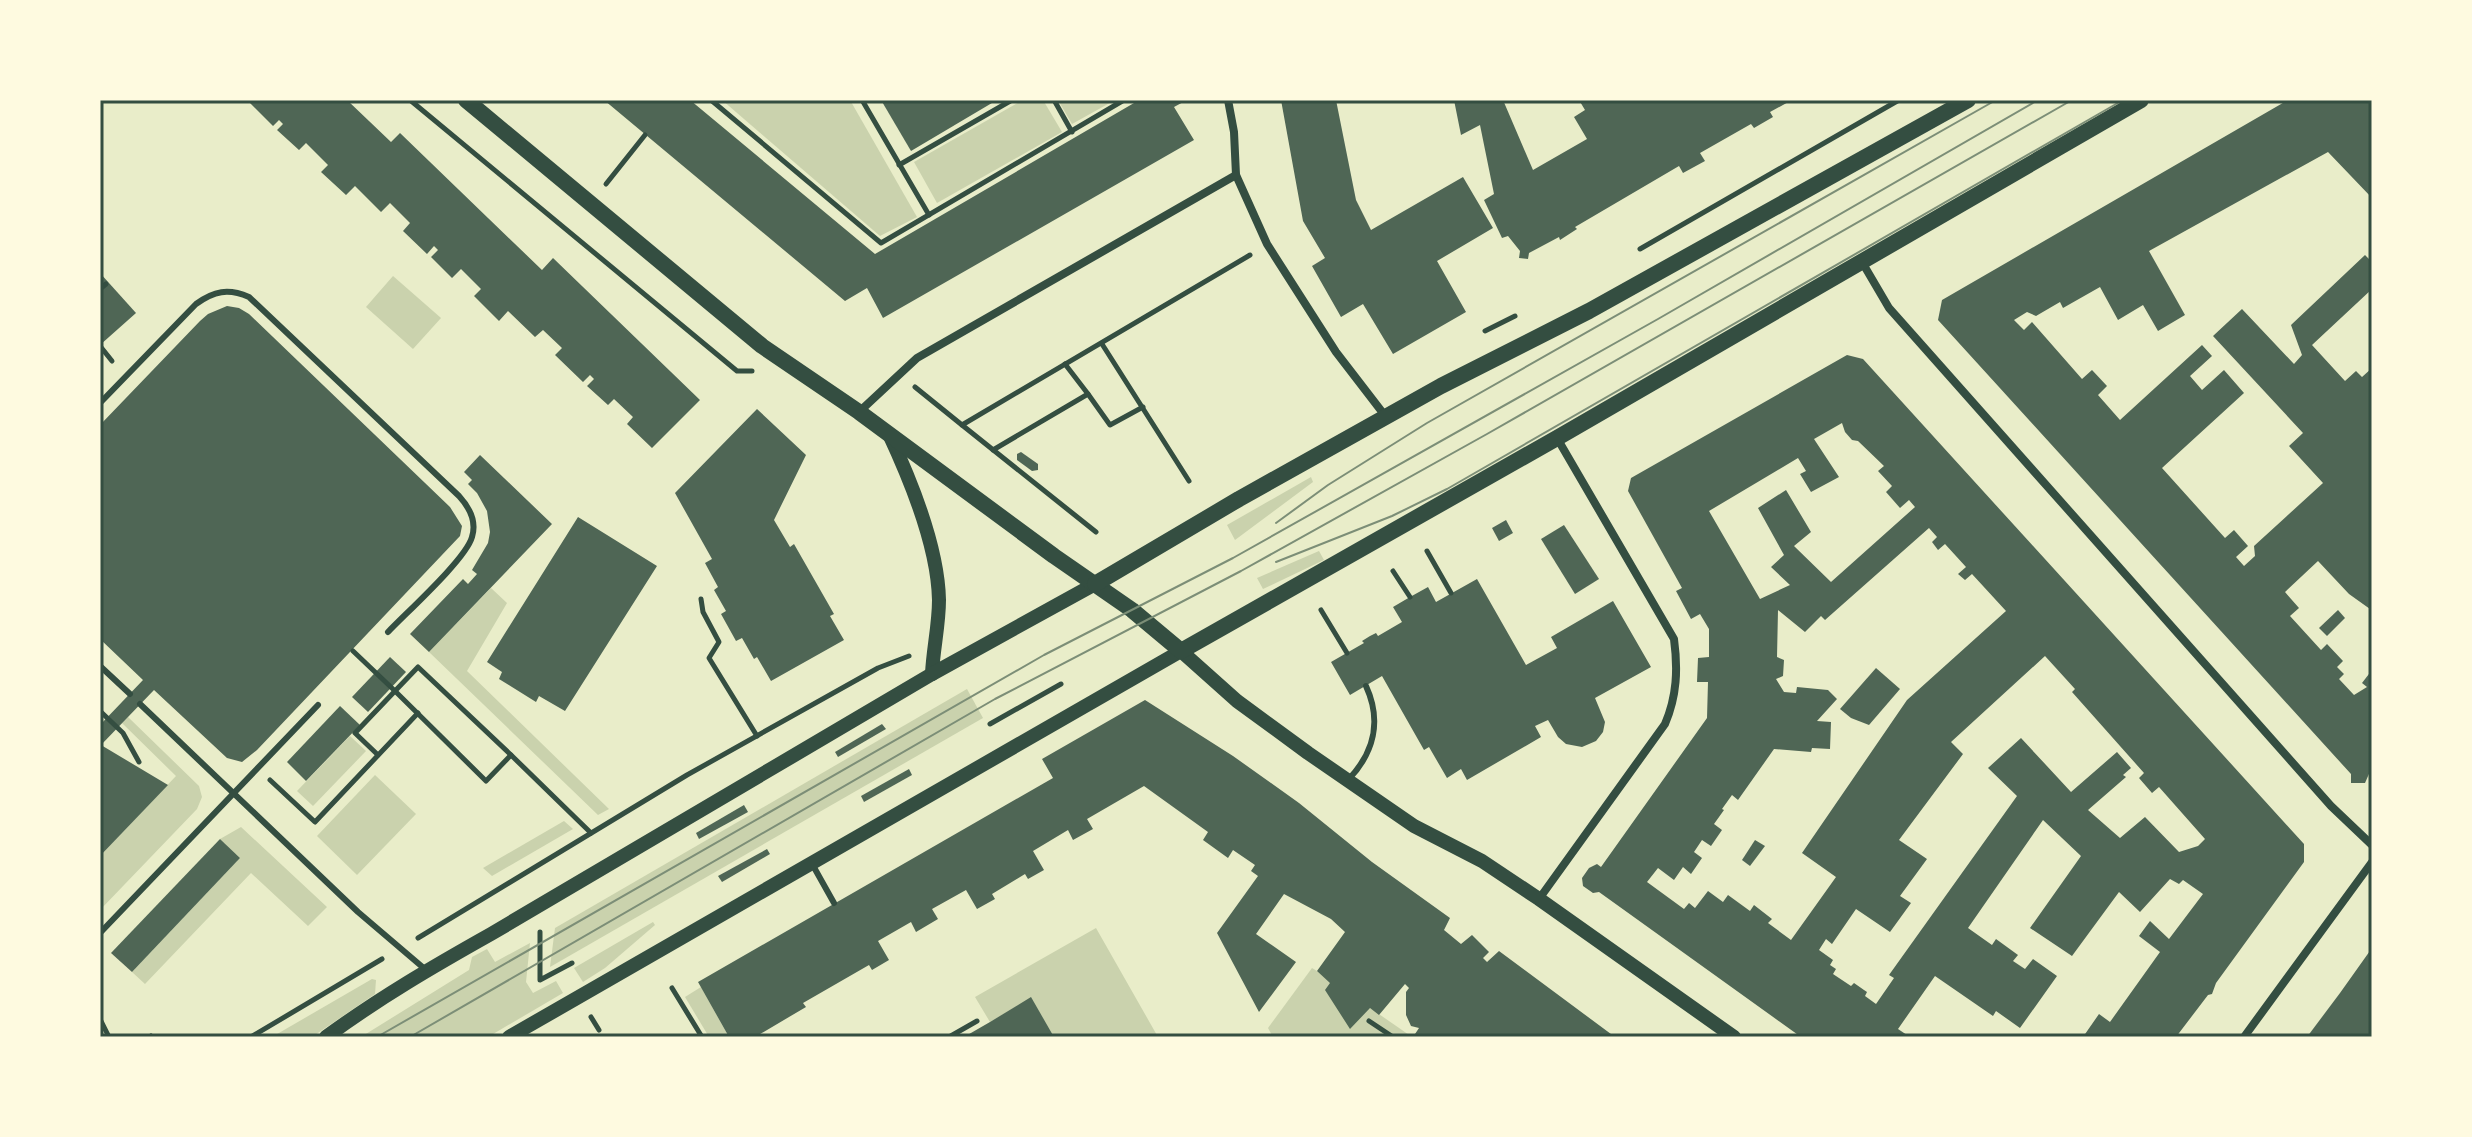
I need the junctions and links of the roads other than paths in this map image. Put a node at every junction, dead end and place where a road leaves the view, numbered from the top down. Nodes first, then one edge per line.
1 (466, 100) edge
2 (1228, 100) edge
3 (1968, 100) edge
4 (2141, 100) edge
5 (1236, 175) junction
6 (1862, 262) junction
7 (100, 403) edge
8 (859, 412) junction
9 (1386, 417) junction
10 (889, 434) junction
11 (1557, 438) junction
12 (1095, 584) junction
13 (388, 632) dead end
14 (1181, 651) junction
15 (100, 666) edge
16 (932, 674) junction
17 (1366, 686) dead end
18 (130, 694) dead end
19 (140, 704) dead end
20 (318, 705) dead end
21 (1348, 780) junction
22 (233, 794) junction
23 (2372, 845) edge
24 (811, 862) junction
25 (2372, 862) edge
26 (1539, 899) junction
27 (834, 903) dead end
28 (100, 933) edge
29 (426, 970) junction
30 (326, 1037) edge
31 (509, 1037) edge
32 (1734, 1037) edge
33 (2244, 1037) edge

1 - 8 main road
2 - 5 street
3 - 9 main road
4 - 6 main road
5 - 8 street
5 - 9 street
6 - 11 main road
6 - 23 street
7 - 13 lane
8 - 10 main road
9 - 12 main road
10 - 12 main road
10 - 16 street
11 - 14 main road
11 - 26 street
12 - 14 main road
12 - 16 street
14 - 21 street
14 - 24 street
15 - 18 lane
16 - 29 street
17 - 21 lane
19 - 22 lane
20 - 22 lane
21 - 26 street
22 - 28 lane
22 - 29 lane
24 - 27 lane
24 - 31 street
25 - 33 street
26 - 32 street
29 - 30 street

